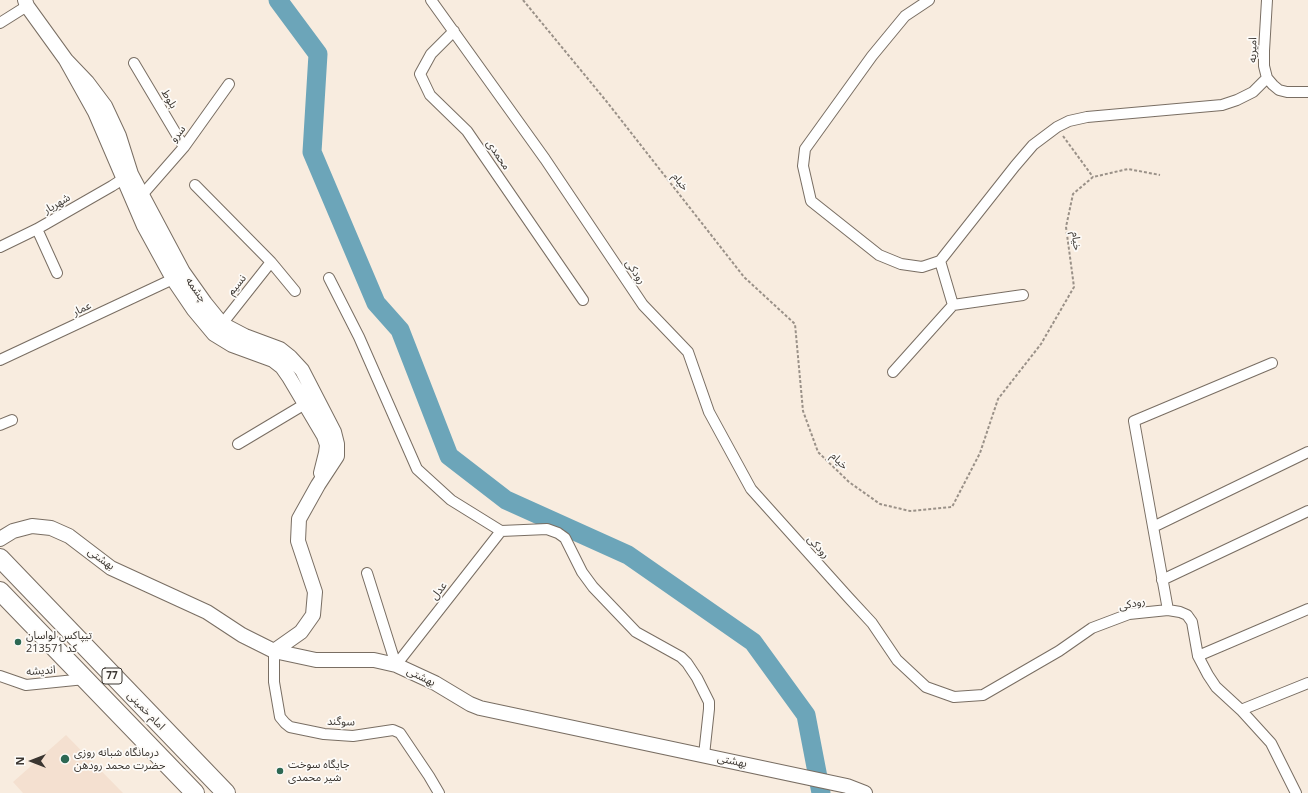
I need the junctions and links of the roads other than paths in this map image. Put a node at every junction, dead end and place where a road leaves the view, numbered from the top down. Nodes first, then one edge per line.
1 (431, 0) edge
2 (929, 0) edge
3 (1267, 0) edge
4 (26, 3) edge
5 (0, 23) edge
6 (454, 31) junction
7 (134, 63) dead end
8 (1267, 78) junction
9 (229, 84) dead end
10 (1308, 92) edge
11 (184, 147) junction
12 (127, 176) junction
13 (196, 185) dead end
14 (142, 195) junction
15 (37, 229) junction
16 (0, 247) edge
17 (940, 260) junction
18 (271, 262) junction
19 (57, 273) dead end
20 (329, 278) dead end
21 (173, 279) junction
22 (295, 291) dead end
23 (1023, 295) dead end
24 (583, 300) dead end
25 (953, 305) junction
26 (222, 324) junction
27 (0, 360) edge
28 (1272, 363) dead end
29 (892, 372) dead end
30 (305, 404) junction
31 (12, 420) dead end
32 (0, 425) edge
33 (238, 444) dead end
34 (1308, 452) edge
35 (318, 485) junction
36 (1308, 511) edge
37 (1153, 528) junction
38 (501, 531) junction
39 (0, 539) edge
40 (0, 558) edge
41 (367, 573) dead end
42 (1162, 580) junction
43 (0, 591) edge
44 (1308, 609) edge
45 (1168, 610) junction
46 (274, 651) junction
47 (1198, 656) junction
48 (396, 665) junction
49 (0, 676) edge
50 (85, 679) junction
51 (1308, 683) edge
52 (124, 688) junction
53 (109, 704) junction
54 (1241, 710) junction
55 (704, 755) junction
56 (195, 793) edge
57 (226, 793) edge
58 (439, 793) edge
59 (865, 793) edge
60 (1296, 793) edge

1 - 6 street, رودکی
2 - 17 street
3 - 8 street, امیریه
4 - 5 street
4 - 12 street, چشمه
6 - 24 street, محمدی
6 - 45 street, رودکی
7 - 11 street, بلوط
8 - 10 street
8 - 17 street
9 - 11 street, سرو
11 - 14 street, سرو
12 - 14 street, چشمه
12 - 15 street, شهریار
12 - 21 street, چشمه
13 - 18 street
14 - 26 street, چشمه
15 - 16 street, شهریار
15 - 19 street
17 - 25 street
18 - 22 street
18 - 26 street, نسیم
20 - 38 street
21 - 27 street, عمار
21 - 30 street, چشمه
23 - 25 street
25 - 29 street
26 - 35 street, چشمه
28 - 37 street
30 - 33 street
30 - 35 street, چشمه
31 - 32 street
34 - 37 street
35 - 46 street, چشمه
36 - 42 street
37 - 42 street
38 - 48 street, عدل
38 - 55 street
39 - 46 street, بهشتی
40 - 52 highway, امام خمینی / 77
41 - 48 street
42 - 45 street
43 - 50 highway, امام خمینی / 77
44 - 47 street
45 - 47 street, رودکی
46 - 48 street, بهشتی
46 - 58 street, سوگند
47 - 54 street, رودکی
48 - 55 street, بهشتی
49 - 50 street, اندیشه
50 - 53 highway, امام خمینی / 77
51 - 54 street
52 - 53 highway
52 - 57 highway, امام خمینی / 77
53 - 56 highway, امام خمینی / 77
54 - 60 street, رودکی
55 - 59 street, بهشتی

